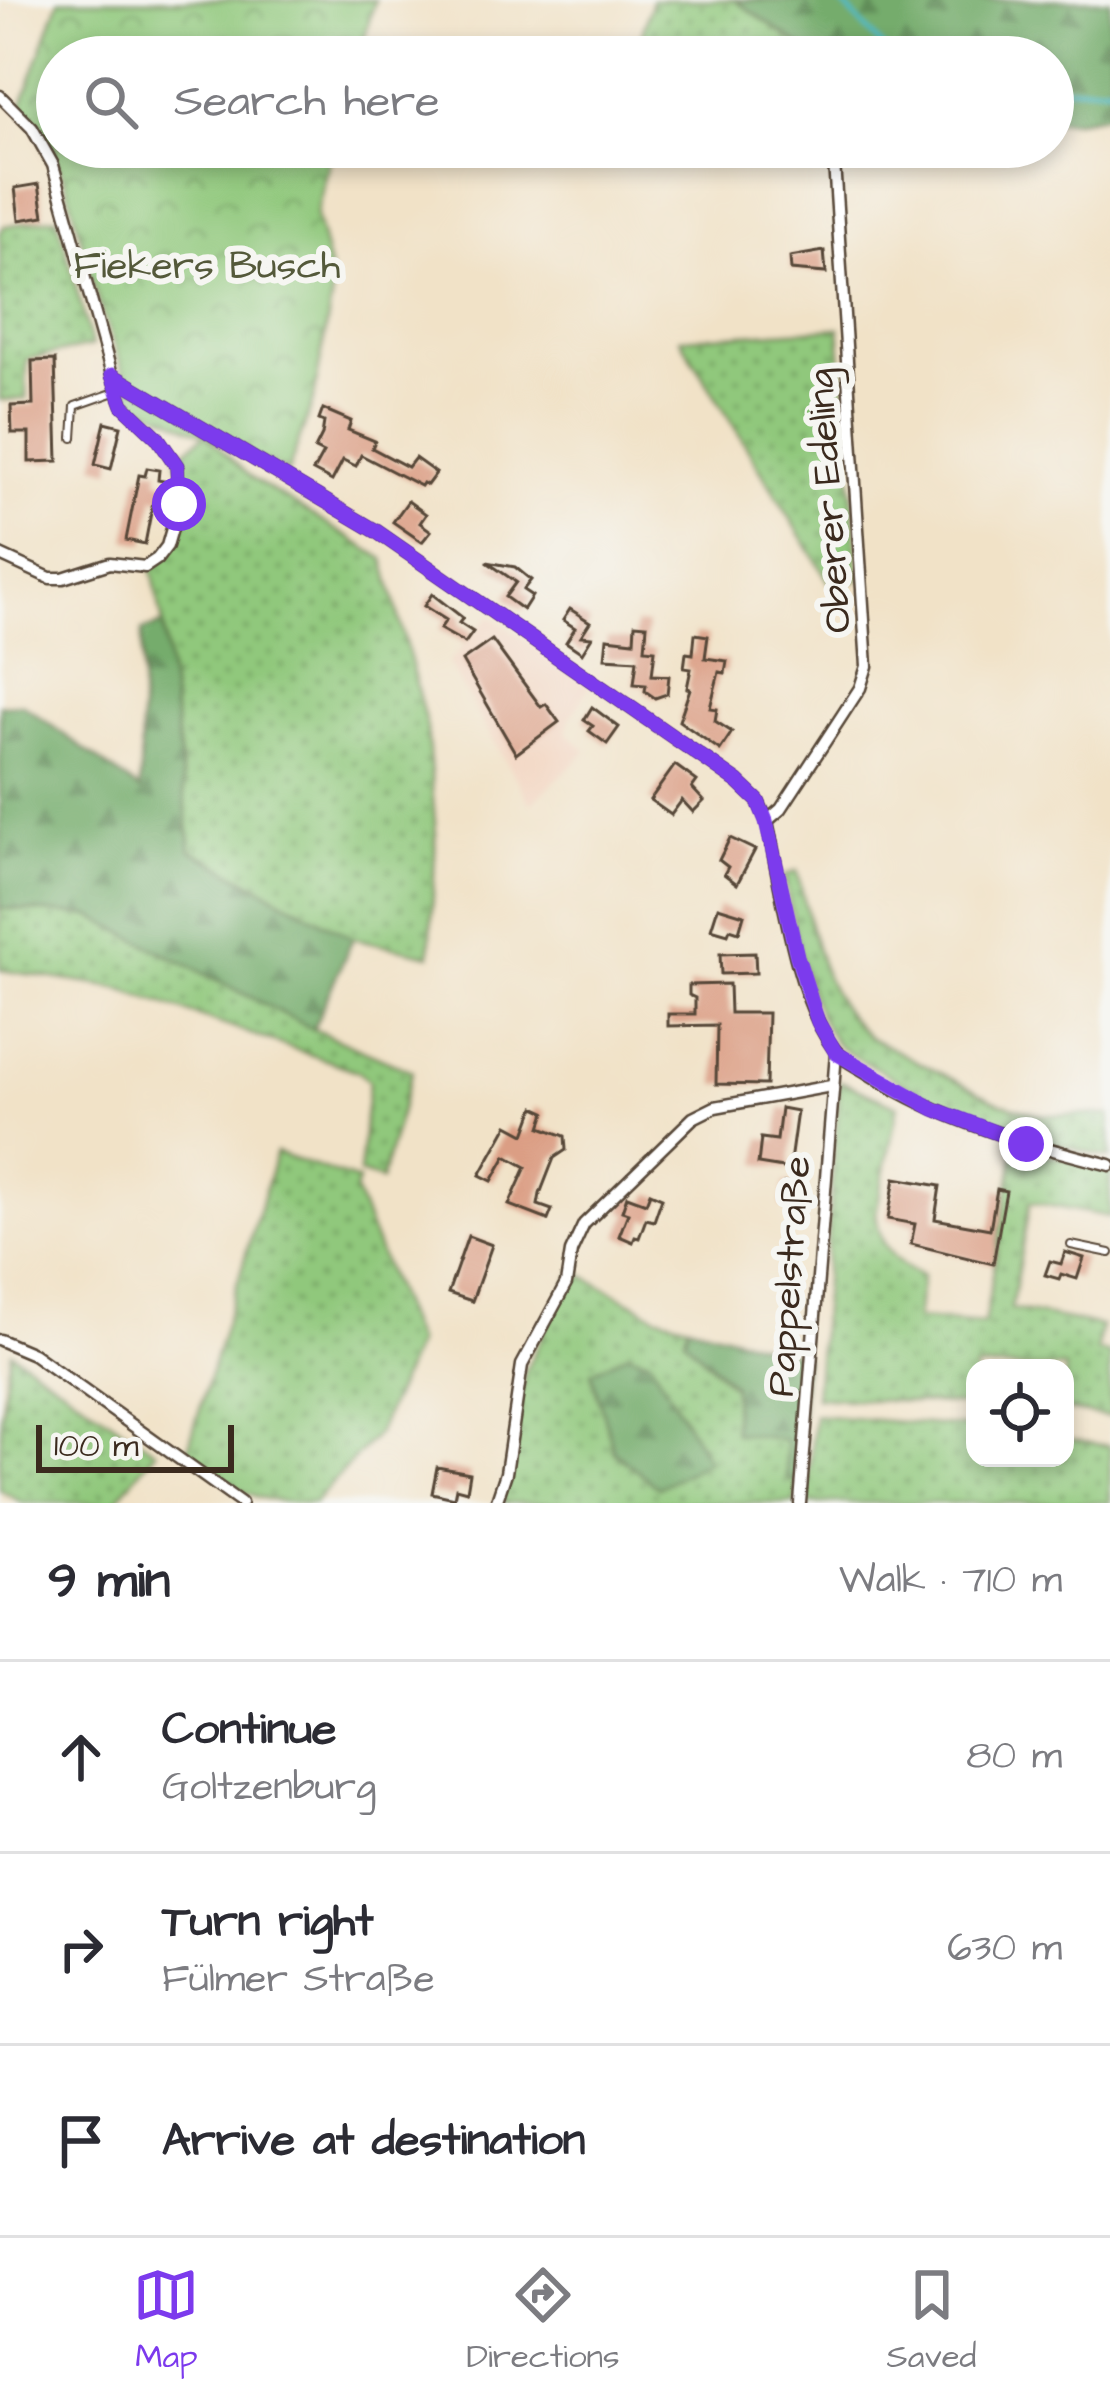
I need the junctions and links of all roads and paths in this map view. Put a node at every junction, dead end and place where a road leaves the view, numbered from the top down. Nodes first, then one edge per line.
1 (0, 96) edge
2 (36, 135) edge
3 (54, 168) edge
4 (834, 168) edge
5 (112, 375) junction
6 (118, 391) junction
7 (73, 438) dead end
8 (0, 555) edge
9 (766, 821) junction
10 (836, 1053) junction
11 (831, 1086) junction
12 (1110, 1165) edge
13 (1072, 1245) dead end
14 (1110, 1253) edge
15 (0, 1340) edge
16 (241, 1503) edge
17 (496, 1503) edge
18 (800, 1503) edge

1 - 2 street
3 - 5 street
4 - 9 street, Oberer Edeling
5 - 6 street
5 - 9 street
6 - 7 lane
6 - 8 street
9 - 10 street
10 - 11 street, Pappelstraße
10 - 12 street
11 - 17 street
11 - 18 street, Pappelstraße
13 - 14 lane
15 - 16 street

